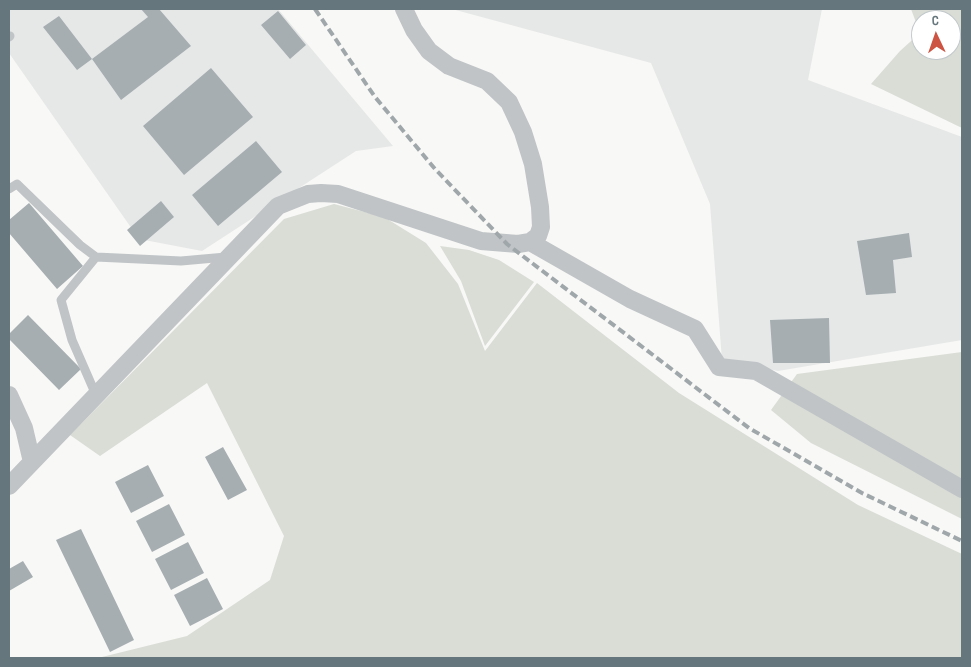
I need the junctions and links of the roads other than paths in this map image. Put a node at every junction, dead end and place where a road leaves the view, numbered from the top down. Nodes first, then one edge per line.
1 (404, 9) edge
2 (9, 189) edge
3 (530, 242) junction
4 (96, 257) junction
5 (229, 257) junction
6 (9, 394) edge
7 (96, 395) junction
8 (32, 462) junction
9 (9, 486) edge
10 (962, 489) edge

1 - 3 street
2 - 4 lane
3 - 5 street
3 - 10 street
4 - 5 lane
4 - 7 lane
5 - 7 street
6 - 8 street
7 - 8 street
8 - 9 street

